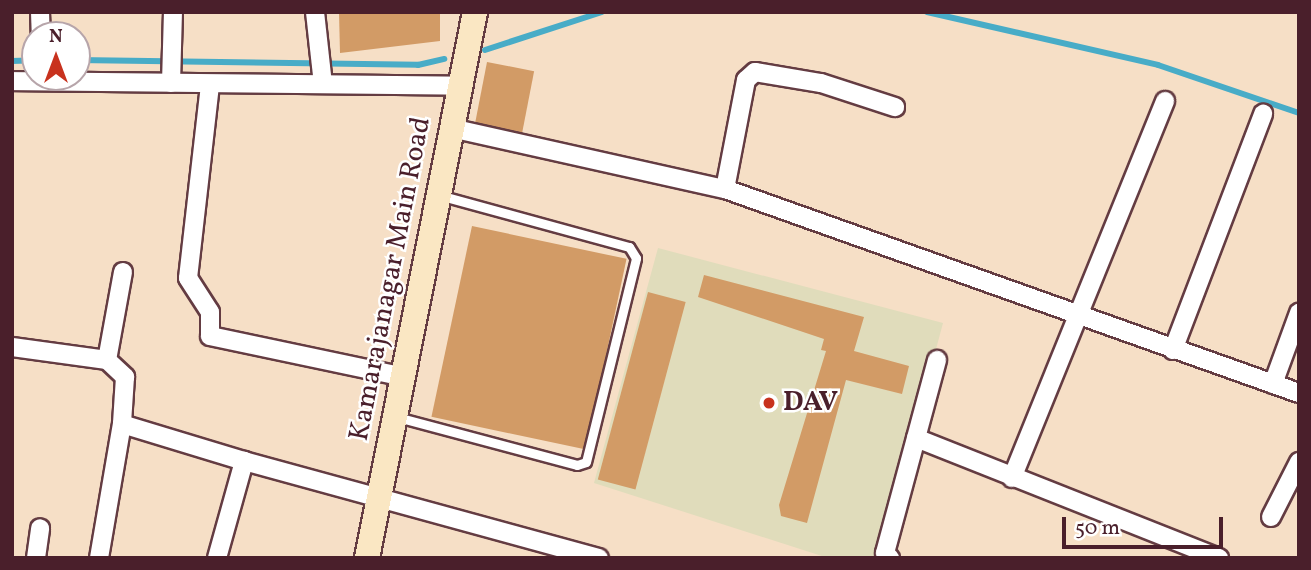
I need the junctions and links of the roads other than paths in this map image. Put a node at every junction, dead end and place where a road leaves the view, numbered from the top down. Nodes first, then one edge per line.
1 (173, 12) edge
2 (315, 12) edge
3 (475, 12) edge
4 (91, 80) edge
5 (171, 83) junction
6 (323, 84) junction
7 (210, 85) junction
8 (459, 86) junction
9 (1165, 101) dead end
10 (895, 107) dead end
11 (1263, 114) dead end
12 (451, 128) junction
13 (725, 189) junction
14 (437, 195) junction
15 (123, 272) dead end
16 (1299, 313) edge
17 (1078, 317) junction
18 (12, 347) edge
19 (1172, 350) junction
20 (107, 360) junction
21 (937, 360) dead end
22 (400, 376) junction
23 (1273, 384) junction
24 (1299, 393) edge
25 (393, 416) junction
26 (122, 424) junction
27 (916, 438) junction
28 (244, 461) junction
29 (1299, 463) edge
30 (1012, 478) junction
31 (379, 498) junction
32 (1271, 517) dead end
33 (40, 528) dead end
34 (36, 558) edge
35 (99, 558) edge
36 (217, 558) edge
37 (368, 558) edge
38 (598, 558) edge
39 (890, 558) edge
40 (1219, 558) edge

1 - 5 street
2 - 6 street
3 - 8 main road, Kamarajanagar Main Road
4 - 5 street
5 - 7 street
6 - 7 street
6 - 8 street
7 - 22 street
8 - 12 main road, Kamarajanagar Main Road
9 - 17 street
10 - 13 street
11 - 19 street
12 - 13 street
12 - 14 main road, Kamarajanagar Main Road
13 - 17 street
14 - 22 main road, Kamarajanagar Main Road
14 - 25 lane
15 - 20 street
16 - 23 street
17 - 19 street
17 - 30 street
18 - 20 street
19 - 23 street
20 - 26 street
21 - 27 street
22 - 25 main road, Kamarajanagar Main Road
23 - 24 street
25 - 31 main road, Kamarajanagar Main Road
26 - 28 street
26 - 35 street
27 - 30 street
27 - 39 street
28 - 31 street
28 - 36 street
29 - 32 street
30 - 40 street
31 - 37 main road, Kamarajanagar Main Road
31 - 38 street
33 - 34 street

